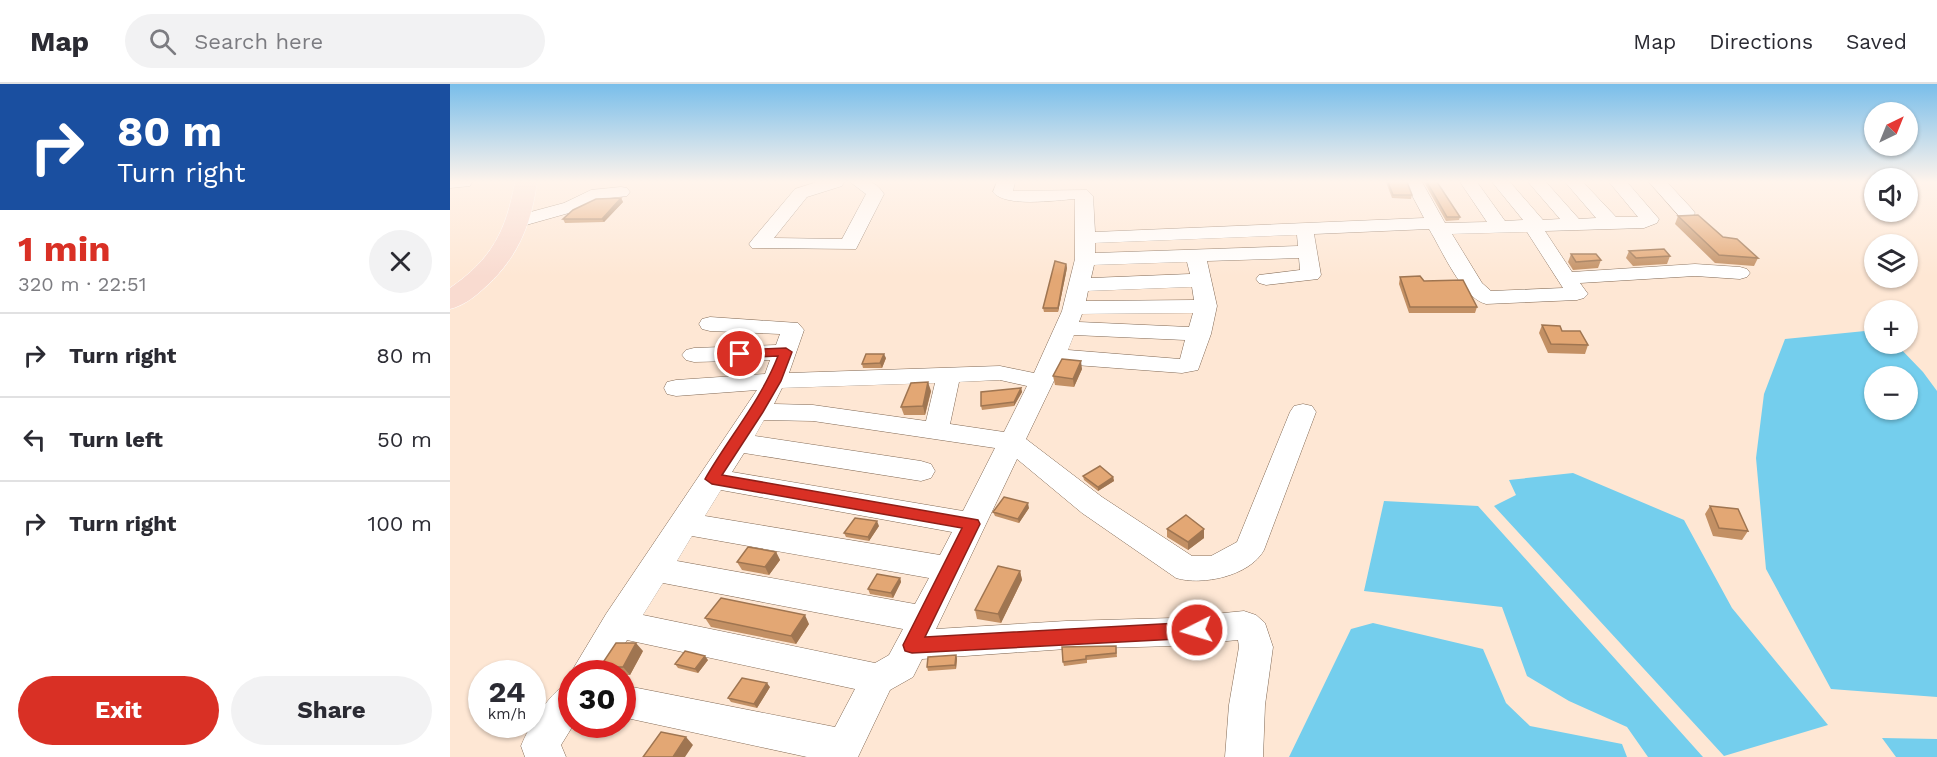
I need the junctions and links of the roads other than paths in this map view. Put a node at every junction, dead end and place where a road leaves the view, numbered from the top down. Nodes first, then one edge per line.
1 (520, 213) edge
2 (547, 213) edge
3 (784, 213) edge
4 (865, 213) edge
5 (1085, 213) edge
6 (1429, 213) edge
7 (1490, 213) edge
8 (1524, 213) edge
9 (1564, 213) edge
10 (1602, 213) edge
11 (1645, 213) edge
12 (519, 221) junction
13 (1611, 223) junction
14 (1575, 225) junction
15 (1436, 226) junction
16 (1500, 227) junction
17 (1535, 227) junction
18 (1307, 240) junction
19 (1086, 248) junction
20 (1196, 255) junction
21 (1740, 273) dead end
22 (1568, 278) junction
23 (1266, 279) dead end
24 (1201, 280) junction
25 (450, 301) edge
26 (1206, 306) junction
27 (1073, 307) junction
28 (710, 324) dead end
29 (1200, 334) junction
30 (786, 352) junction
31 (694, 356) dead end
32 (1054, 356) junction
33 (949, 375) junction
34 (774, 381) junction
35 (1042, 382) junction
36 (676, 388) dead end
37 (757, 412) junction
38 (1303, 412) dead end
39 (936, 431) junction
40 (735, 442) junction
41 (1013, 442) junction
42 (921, 471) dead end
43 (712, 479) junction
44 (683, 523) junction
45 (972, 524) junction
46 (654, 569) junction
47 (949, 569) junction
48 (618, 624) junction
49 (918, 632) junction
50 (596, 660) edge
51 (878, 679) junction
52 (636, 704) edge
53 (558, 718) edge
54 (841, 752) edge
55 (547, 757) edge
56 (1244, 757) edge

1 - 12 main road
2 - 12 street
3 - 4 street
5 - 19 street
6 - 15 street
7 - 16 street
8 - 17 street
9 - 14 street
10 - 13 street
11 - 13 street
12 - 25 main road
13 - 14 street
14 - 17 street
15 - 16 street
15 - 18 street
15 - 22 street
16 - 17 street
17 - 22 street
18 - 19 street
18 - 20 street
18 - 23 street
19 - 20 street
19 - 27 street
20 - 24 street
21 - 22 street
24 - 26 street
24 - 27 street
26 - 27 street
26 - 29 street
27 - 29 street
27 - 32 street
28 - 30 street
29 - 32 street
30 - 31 street
30 - 34 street
32 - 35 street
33 - 34 street
33 - 35 street
33 - 39 street
34 - 36 street
34 - 37 street
35 - 41 street
37 - 39 street
37 - 40 street
38 - 41 street
39 - 41 street
40 - 42 street
40 - 43 street
41 - 45 street
43 - 44 street
43 - 45 street
44 - 46 street
44 - 47 street
45 - 47 street
46 - 48 street
46 - 49 street
47 - 49 street
48 - 50 street
48 - 51 street
49 - 51 street
49 - 56 street
51 - 54 street
52 - 54 street
53 - 55 street

